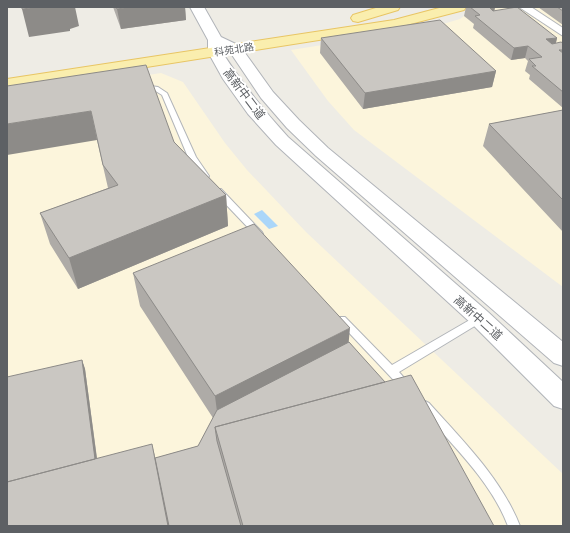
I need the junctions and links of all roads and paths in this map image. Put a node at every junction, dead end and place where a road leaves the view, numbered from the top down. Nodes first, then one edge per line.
1 (197, 7) edge
2 (393, 7) edge
3 (459, 7) edge
4 (524, 7) edge
5 (563, 33) edge
6 (215, 46) junction
7 (235, 49) junction
8 (7, 70) edge
9 (7, 84) edge
10 (136, 88) edge
11 (264, 239) edge
12 (337, 315) edge
13 (480, 318) junction
14 (563, 356) edge
15 (391, 370) junction
16 (563, 398) edge
17 (514, 526) edge

1 - 6 main road
2 - 6 main road, 科苑北路
3 - 7 main road, 科苑北路
4 - 5 street
6 - 7 main road, 高新中二道
6 - 8 main road, 科苑北路
6 - 9 main road, 科苑北路
6 - 13 main road, 高新中二道
7 - 14 main road, 高新中二道
10 - 11 lane
12 - 15 lane
13 - 15 lane
13 - 16 main road, 高新中二道
15 - 17 lane

